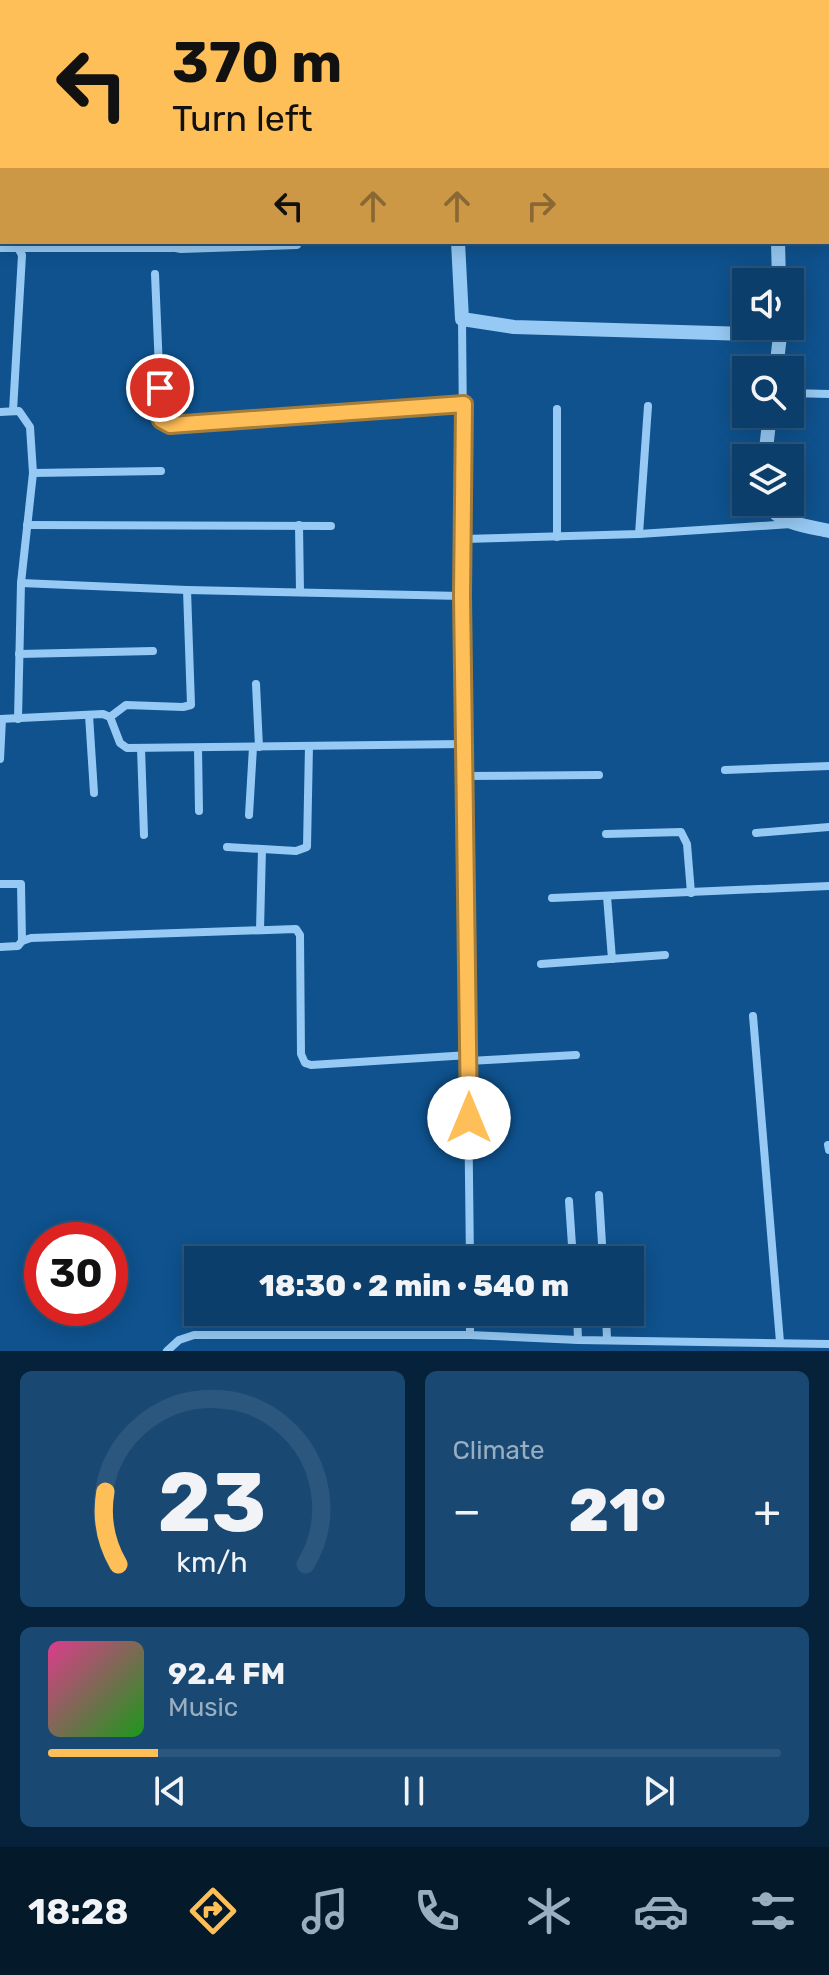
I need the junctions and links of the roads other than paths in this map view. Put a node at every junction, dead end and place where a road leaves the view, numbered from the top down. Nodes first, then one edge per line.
1 (458, 244) edge
2 (778, 244) edge
3 (60, 245) edge
4 (170, 245) edge
5 (297, 245) dead end
6 (0, 248) edge
7 (18, 248) junction
8 (779, 268) edge
9 (155, 274) dead end
10 (462, 319) junction
11 (732, 329) edge
12 (804, 393) edge
13 (829, 394) edge
14 (464, 404) junction
15 (648, 406) dead end
16 (557, 409) dead end
17 (13, 411) junction
18 (0, 412) edge
19 (161, 471) dead end
20 (33, 473) junction
21 (778, 516) edge
22 (796, 524) junction
23 (27, 525) junction
24 (299, 525) junction
25 (331, 526) dead end
26 (829, 531) edge
27 (639, 534) junction
28 (557, 537) junction
29 (464, 539) junction
30 (21, 583) junction
31 (187, 590) junction
32 (300, 592) junction
33 (462, 596) junction
34 (153, 651) dead end
35 (19, 654) junction
36 (256, 684) dead end
37 (89, 715) junction
38 (110, 717) junction
39 (1, 719) edge
40 (18, 719) junction
41 (464, 744) junction
42 (309, 746) junction
43 (256, 747) junction
44 (141, 748) junction
45 (198, 748) junction
46 (0, 759) edge
47 (829, 766) edge
48 (725, 770) dead end
49 (599, 775) dead end
50 (465, 776) junction
51 (94, 793) dead end
52 (199, 811) dead end
53 (249, 815) dead end
54 (829, 827) edge
55 (756, 833) dead end
56 (606, 834) dead end
57 (144, 835) dead end
58 (227, 847) dead end
59 (262, 849) junction
60 (0, 884) edge
61 (829, 886) edge
62 (691, 893) junction
63 (607, 896) junction
64 (552, 898) dead end
65 (260, 930) junction
66 (22, 941) junction
67 (0, 947) edge
68 (665, 955) dead end
69 (612, 959) junction
70 (541, 964) dead end
71 (753, 1016) dead end
72 (576, 1055) dead end
73 (469, 1058) junction
74 (599, 1195) dead end
75 (569, 1201) dead end
76 (470, 1246) edge
77 (572, 1246) edge
78 (602, 1246) edge
79 (470, 1326) edge
80 (578, 1326) edge
81 (606, 1326) edge
82 (470, 1335) junction
83 (578, 1340) junction
84 (607, 1340) junction
85 (780, 1342) junction
86 (827, 1346) edge
87 (167, 1351) edge

1 - 10 street
2 - 8 street
3 - 4 street
3 - 7 street
4 - 5 street
6 - 7 street
7 - 17 street
9 - 14 street
10 - 11 street
10 - 14 street
12 - 13 street
14 - 29 street
15 - 27 street
16 - 28 street
17 - 18 street
17 - 20 street
19 - 20 street
20 - 23 street
21 - 22 street
22 - 26 street
22 - 27 street
23 - 24 street
23 - 30 street
24 - 25 street
24 - 32 street
27 - 28 street
28 - 29 street
29 - 33 street
30 - 31 street
30 - 35 street
31 - 32 street
31 - 38 street
32 - 33 street
33 - 41 street
34 - 35 street
35 - 40 street
36 - 43 street
37 - 38 street
37 - 40 street
37 - 51 street
38 - 44 street
39 - 40 street
39 - 46 street
41 - 42 street
41 - 50 street
42 - 43 street
42 - 59 street
43 - 45 street
43 - 53 street
44 - 45 street
44 - 57 street
45 - 52 street
47 - 48 street
49 - 50 street
50 - 73 street
54 - 55 street
56 - 62 street
58 - 59 street
59 - 65 street
60 - 66 street
61 - 62 street
62 - 63 street
63 - 64 street
63 - 69 street
65 - 66 street
65 - 73 street
66 - 67 street
68 - 69 street
69 - 70 street
71 - 85 street
72 - 73 street
73 - 76 street
74 - 78 street
75 - 77 street
79 - 82 street
80 - 83 street
81 - 84 street
82 - 83 street
82 - 87 street
83 - 84 street
84 - 85 street
85 - 86 street

